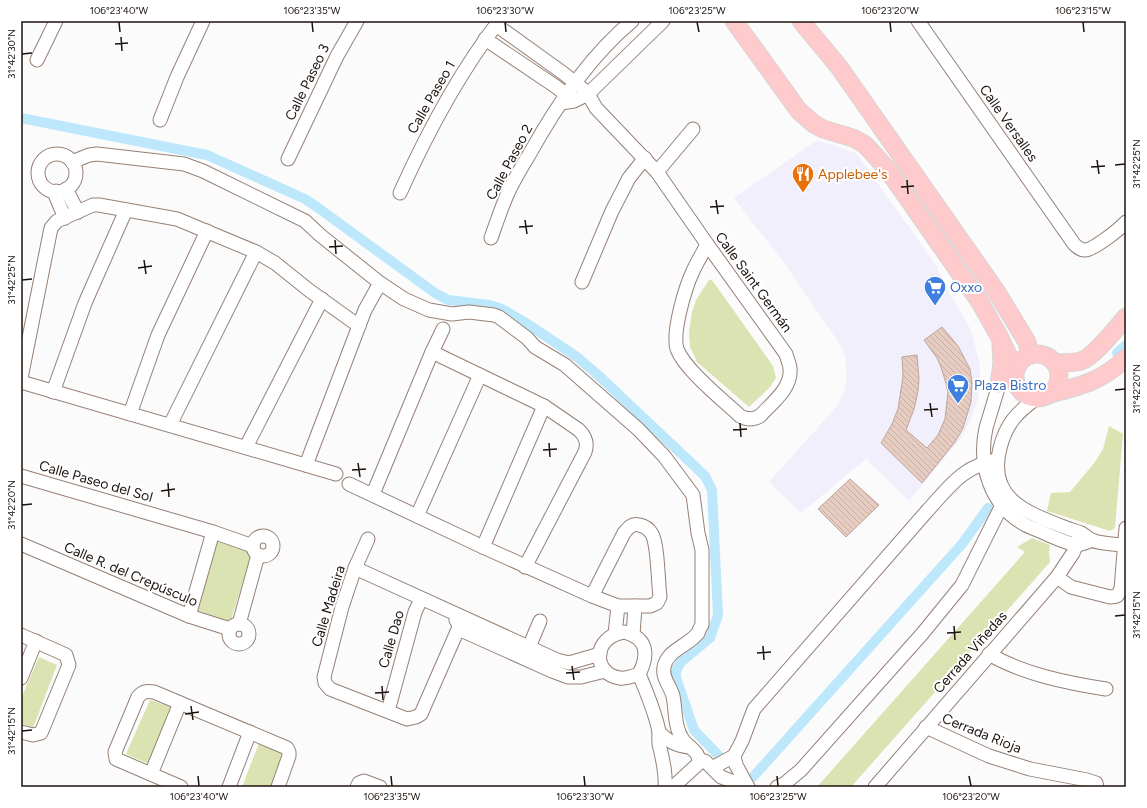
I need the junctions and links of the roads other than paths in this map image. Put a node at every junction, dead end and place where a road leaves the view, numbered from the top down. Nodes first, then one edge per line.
1 (56, 21) edge
2 (203, 21) edge
3 (357, 21) edge
4 (632, 21) edge
5 (734, 21) edge
6 (801, 21) edge
7 (918, 21) edge
8 (658, 22) edge
9 (498, 23) edge
10 (485, 39) junction
11 (37, 60) dead end
12 (575, 83) junction
13 (588, 94) junction
14 (567, 99) junction
15 (596, 108) junction
16 (160, 120) dead end
17 (693, 129) dead end
18 (645, 158) junction
19 (288, 159) dead end
20 (72, 162) junction
21 (657, 172) junction
22 (61, 190) junction
23 (400, 194) dead end
24 (126, 210) junction
25 (78, 212) junction
26 (65, 218) junction
27 (1126, 222) edge
28 (207, 231) junction
29 (491, 238) dead end
30 (707, 244) junction
31 (256, 252) junction
32 (582, 282) dead end
33 (380, 283) junction
34 (322, 299) junction
35 (1126, 317) edge
36 (359, 326) junction
37 (443, 329) dead end
38 (1000, 338) junction
39 (432, 352) junction
40 (1030, 354) junction
41 (1126, 358) edge
42 (1056, 363) junction
43 (1015, 372) junction
44 (480, 375) junction
45 (21, 378) edge
46 (21, 382) edge
47 (999, 384) junction
48 (53, 392) junction
49 (1044, 396) junction
50 (544, 406) junction
51 (130, 414) junction
52 (170, 425) junction
53 (246, 447) junction
54 (991, 461) junction
55 (306, 465) junction
56 (336, 474) dead end
57 (21, 476) edge
58 (349, 484) dead end
59 (373, 494) junction
60 (1002, 505) junction
61 (417, 516) junction
62 (1027, 519) junction
63 (1126, 528) edge
64 (213, 532) junction
65 (368, 540) dead end
66 (1083, 540) junction
67 (21, 544) edge
68 (1124, 545) junction
69 (483, 547) junction
70 (525, 567) junction
71 (355, 568) junction
72 (1057, 577) junction
73 (592, 596) junction
74 (421, 598) junction
75 (618, 606) junction
76 (635, 606) junction
77 (189, 616) junction
78 (459, 619) junction
79 (540, 621) dead end
80 (235, 627) joint
81 (615, 634) junction
82 (21, 635) edge
83 (633, 635) junction
84 (36, 641) junction
85 (529, 647) junction
86 (600, 654) junction
87 (989, 654) junction
88 (605, 671) junction
89 (638, 674) junction
90 (21, 678) edge
91 (1106, 689) dead end
92 (180, 703) junction
93 (388, 712) junction
94 (926, 727) junction
95 (21, 732) edge
96 (250, 732) junction
97 (658, 732) junction
98 (690, 747) junction
99 (734, 756) junction
100 (700, 760) junction
101 (712, 768) junction
102 (151, 774) junction
103 (1096, 785) edge
104 (181, 787) edge
105 (229, 787) edge
106 (278, 787) edge
107 (357, 787) edge
108 (380, 787) edge
109 (665, 787) edge
110 (673, 787) edge
111 (748, 787) edge
112 (777, 787) edge
113 (875, 787) edge

1 - 11 street
2 - 16 street
3 - 19 street, Calle Paseo 3
4 - 12 street, Calle Paseo 2
5 - 38 main road
6 - 40 main road
7 - 27 street, Calle Versalles
8 - 13 street
9 - 10 street, Calle Paseo 1
9 - 12 street, Calle Saint Germán
10 - 14 street, Calle Saint Germán
10 - 23 street, Calle Paseo 1
12 - 13 street, Calle Saint Germán
12 - 14 street, Calle Paseo 2
13 - 14 street
13 - 15 street, Calle Saint Germán
14 - 15 street, Calle Saint Germán
14 - 29 street, Calle Paseo 2
15 - 18 street, Calle Saint Germán
17 - 21 street
18 - 21 street, Calle Saint Germán
18 - 32 street
20 - 22 street
20 - 22 street
20 - 33 street
21 - 30 street, Calle Saint Germán
22 - 25 street
22 - 26 street
24 - 25 street
24 - 28 street
24 - 48 street
25 - 26 street
26 - 45 street
28 - 31 street
28 - 51 street
30 - 30 street, Calle Saint Germán
31 - 34 street
31 - 52 street
33 - 36 street
33 - 98 street
34 - 36 street
34 - 53 street
35 - 42 main road
36 - 55 street
37 - 39 street
38 - 43 main road
38 - 47 main road
39 - 44 street
39 - 59 street
40 - 42 main road
40 - 43 main road
41 - 49 main road
42 - 49 main road
43 - 47 street
43 - 49 main road
44 - 50 street
44 - 61 street
46 - 48 street
47 - 54 street
48 - 51 street
49 - 54 street
50 - 69 street
50 - 70 street
51 - 52 street
52 - 53 street
53 - 55 street
54 - 60 street
54 - 62 street
54 - 99 street
55 - 56 street
57 - 64 street, Calle Paseo del Sol
58 - 59 street
59 - 61 street
60 - 62 street
60 - 112 street
61 - 69 street
62 - 66 street
63 - 68 street
64 - 77 street
64 - 80 street, Calle Paseo del Sol
65 - 71 street, Calle Madeira
66 - 68 street
66 - 72 street, Cerrada Viñedas
67 - 77 street, Calle R. del Crepúsculo
68 - 72 street
69 - 70 street
70 - 73 street
71 - 74 street
71 - 93 street, Calle Madeira
72 - 87 street, Cerrada Viñedas
73 - 75 street
73 - 76 street
74 - 78 street
74 - 93 street, Calle Dao
75 - 76 street
75 - 81 street
76 - 83 street
77 - 80 street, Calle R. del Crepúsculo
78 - 85 street
78 - 88 street
78 - 93 street
79 - 85 street
81 - 83 street
81 - 86 street
82 - 84 street
83 - 89 street
84 - 90 street
84 - 95 street
85 - 86 street
86 - 88 street
87 - 91 street
87 - 94 street, Cerrada Viñedas
88 - 89 street
89 - 97 street
92 - 96 street
92 - 102 street
92 - 102 street
94 - 103 street, Cerrada Rioja
94 - 113 street, Cerrada Viñedas
96 - 105 street
96 - 106 street
97 - 98 street
97 - 109 street
98 - 100 street
99 - 101 street
99 - 111 street
100 - 101 street
100 - 110 street
101 - 111 street
102 - 104 street
107 - 108 street

